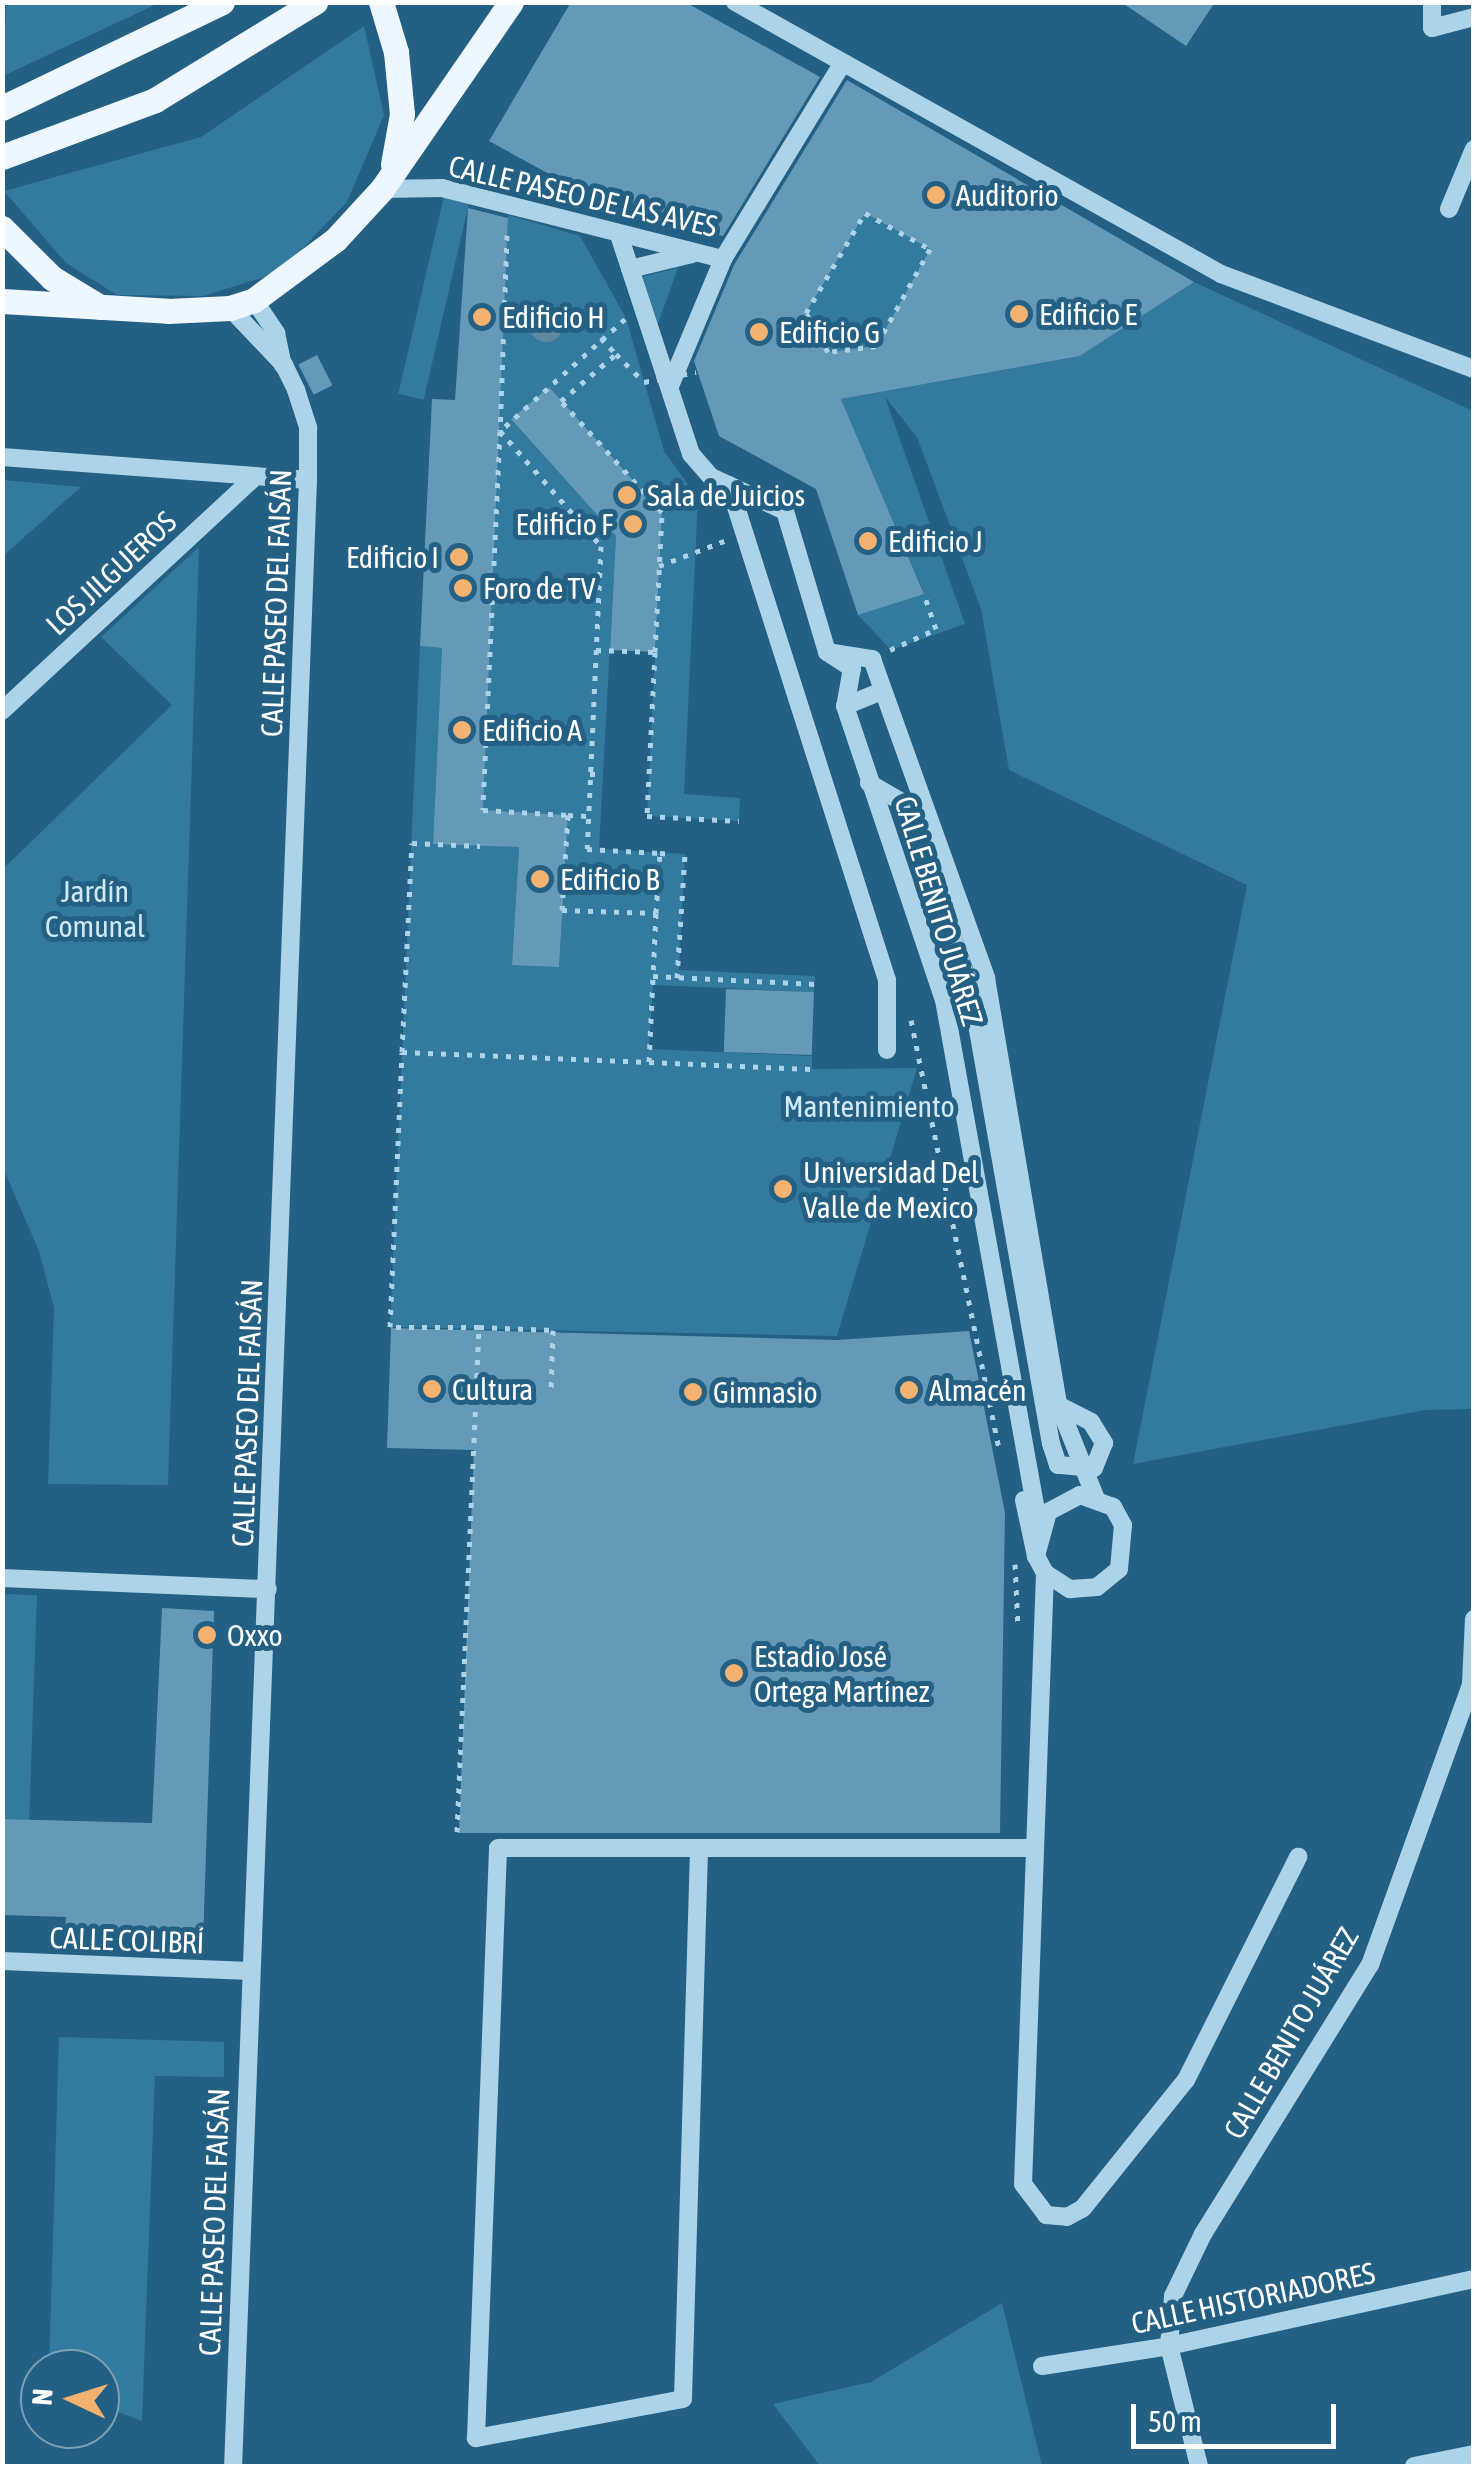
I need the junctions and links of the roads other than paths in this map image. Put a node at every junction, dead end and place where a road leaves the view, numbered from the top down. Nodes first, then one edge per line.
1 (222, 2) edge
2 (315, 2) edge
3 (382, 2) edge
4 (511, 2) edge
5 (735, 2) edge
6 (1432, 2) edge
7 (1472, 17) edge
8 (842, 64) junction
9 (2, 108) edge
10 (1474, 150) edge
11 (2, 157) edge
12 (387, 181) junction
13 (1449, 209) dead end
14 (2, 228) edge
15 (618, 235) junction
16 (697, 253) junction
17 (723, 260) junction
18 (630, 268) junction
19 (2, 301) edge
20 (242, 304) junction
21 (105, 309) junction
22 (284, 365) junction
23 (1474, 368) edge
24 (670, 386) junction
25 (2, 458) edge
26 (256, 476) junction
27 (308, 480) junction
28 (729, 485) junction
29 (827, 652) junction
30 (882, 691) junction
31 (845, 706) junction
32 (2, 711) edge
33 (869, 783) junction
34 (887, 1050) dead end
35 (995, 1293) junction
36 (1058, 1405) junction
37 (1085, 1470) junction
38 (1096, 1499) junction
39 (1044, 1520) junction
40 (1041, 1564) junction
41 (2, 1578) edge
42 (268, 1590) junction
43 (1474, 1619) edge
44 (1035, 1848) junction
45 (699, 1850) junction
46 (1298, 1857) dead end
47 (2, 1961) edge
48 (250, 1971) junction
49 (1474, 2280) edge
50 (1170, 2346) junction
51 (1042, 2366) dead end
52 (1474, 2454) edge
53 (233, 2466) edge
54 (1199, 2466) edge
55 (1414, 2466) edge

1 - 9 main road
2 - 11 main road
3 - 12 main road
4 - 12 main road
5 - 8 street
6 - 7 street
8 - 17 street, CALLE PASEO DE LAS AVES
8 - 23 street
10 - 13 street
12 - 15 street, CALLE PASEO DE LAS AVES
12 - 20 main road
14 - 21 main road
15 - 16 street, CALLE PASEO DE LAS AVES
15 - 18 street, CALLE BENITO JUÁREZ
16 - 17 street, CALLE PASEO DE LAS AVES
16 - 18 street
17 - 24 street
18 - 24 street, CALLE BENITO JUÁREZ
19 - 21 main road
20 - 21 main road
20 - 22 street, CALLE PASEO DEL FAISÁN
20 - 22 street, CALLE PASEO DEL FAISÁN
22 - 27 street, CALLE PASEO DEL FAISÁN
24 - 28 street, CALLE BENITO JUÁREZ
25 - 26 street
26 - 27 street
26 - 32 street, LOS JILGUEROS
27 - 42 street, CALLE PASEO DEL FAISÁN
28 - 29 street, CALLE BENITO JUÁREZ
28 - 34 street
29 - 30 street
29 - 31 street, CALLE BENITO JUÁREZ
30 - 31 street
30 - 36 street
31 - 33 street, CALLE BENITO JUÁREZ
33 - 35 street, CALLE BENITO JUÁREZ
33 - 37 street
35 - 39 street, CALLE BENITO JUÁREZ
35 - 40 street
36 - 37 street
36 - 37 street
37 - 38 street
38 - 39 street
38 - 40 street
39 - 40 street
40 - 44 street
41 - 42 street
42 - 48 street, CALLE PASEO DEL FAISÁN
43 - 50 street, CALLE BENITO JUÁREZ
44 - 45 street
44 - 46 street
45 - 45 street
47 - 48 street, CALLE COLIBRÍ
48 - 53 street, CALLE PASEO DEL FAISÁN
49 - 50 street, CALLE HISTORIADORES
50 - 51 street, CALLE HISTORIADORES
50 - 54 street, CALLE BENITO JUÁREZ
52 - 55 street

